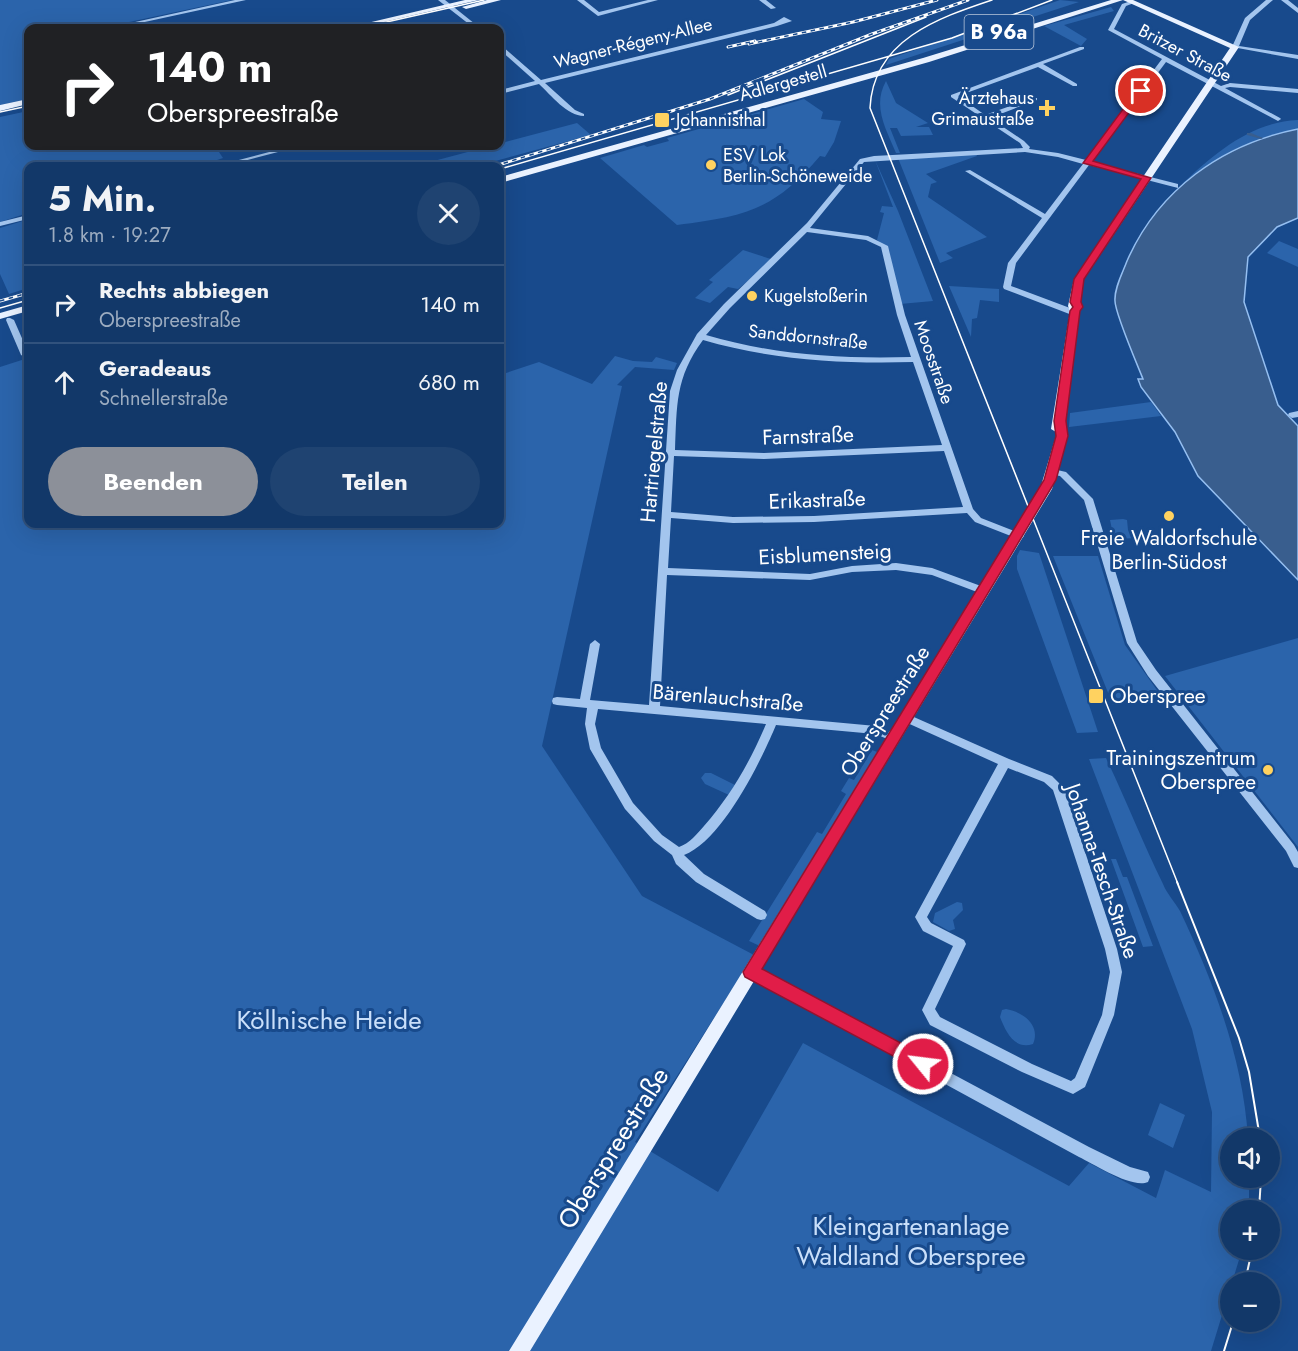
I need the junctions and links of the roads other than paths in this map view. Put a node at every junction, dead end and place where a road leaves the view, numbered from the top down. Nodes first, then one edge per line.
1 (243, 0) edge
2 (441, 0) edge
3 (475, 0) edge
4 (497, 0) edge
5 (580, 0) edge
6 (655, 0) edge
7 (762, 0) edge
8 (1106, 0) edge
9 (1119, 0) edge
10 (1270, 0) edge
11 (1284, 0) edge
12 (1129, 1) edge
13 (452, 8) junction
14 (773, 8) dead end
15 (1298, 11) edge
16 (130, 24) edge
17 (371, 24) edge
18 (389, 24) edge
19 (472, 24) edge
20 (775, 25) dead end
21 (1235, 47) junction
22 (950, 48) junction
23 (1082, 48) dead end
24 (504, 51) edge
25 (933, 57) junction
26 (1298, 57) edge
27 (1164, 59) junction
28 (1038, 64) junction
29 (898, 66) junction
30 (539, 82) junction
31 (1211, 84) junction
32 (1075, 85) dead end
33 (1220, 88) junction
34 (504, 91) edge
35 (1298, 91) edge
36 (1035, 99) dead end
37 (24, 103) edge
38 (0, 108) edge
39 (24, 109) edge
40 (0, 114) edge
41 (582, 116) dead end
42 (984, 117) junction
43 (1278, 119) dead end
44 (282, 150) edge
45 (1025, 150) junction
46 (235, 162) edge
47 (1087, 163) junction
48 (968, 171) dead end
49 (504, 178) edge
50 (1147, 178) junction
51 (1175, 186) dead end
52 (24, 218) edge
53 (1046, 218) junction
54 (0, 224) edge
55 (805, 230) junction
56 (1075, 309) junction
57 (24, 310) edge
58 (24, 315) edge
59 (3, 319) edge
60 (700, 336) junction
61 (24, 353) edge
62 (915, 359) junction
63 (947, 448) junction
64 (670, 453) junction
65 (1053, 472) junction
66 (969, 510) junction
67 (667, 515) junction
68 (1019, 536) junction
69 (664, 571) junction
70 (985, 591) junction
71 (595, 644) dead end
72 (557, 701) dead end
73 (589, 704) junction
74 (654, 710) junction
75 (907, 718) junction
76 (772, 722) junction
77 (895, 738) junction
78 (1005, 762) junction
79 (677, 852) junction
80 (1298, 863) edge
81 (761, 915) dead end
82 (751, 972) junction
83 (1143, 1178) dead end
84 (519, 1351) edge

1 - 16 street
2 - 13 street
3 - 13 main road
4 - 13 main road
5 - 6 street
7 - 14 street
8 - 22 main road, B 96a
9 - 25 main road, B 96a
10 - 21 street
11 - 15 street
12 - 21 main road
12 - 27 street, Britzer Straße
13 - 17 main road
13 - 18 main road
13 - 19 street
20 - 30 street, Wagner-Régeny-Allee
21 - 26 street
21 - 31 main road, Oberspreestraße
22 - 25 main road
22 - 29 main road, B 96a
23 - 28 street
24 - 30 street
25 - 29 main road, B 96a
27 - 31 street, Britzer Straße
27 - 47 street
28 - 32 street
28 - 42 street
29 - 49 main road, Adlergestell / B 96a
30 - 34 street, Wagner-Régeny-Allee
30 - 41 street
31 - 33 street, Britzer Straße
31 - 50 main road, Oberspreestraße
33 - 35 street
33 - 43 street, Britzer Straße
36 - 42 street
37 - 38 main road
39 - 40 main road
42 - 45 street
44 - 46 street
45 - 47 street, Hartriegelstraße
45 - 55 street, Hartriegelstraße
47 - 50 street, Hartriegelstraße
47 - 53 street
48 - 53 street
50 - 51 street, Hartriegelstraße
50 - 56 main road, Oberspreestraße
52 - 54 street
53 - 56 street
55 - 60 street, Hartriegelstraße
55 - 62 street, Moosstraße
56 - 65 main road, Oberspreestraße
57 - 59 main road
58 - 59 main road
59 - 61 street
60 - 62 street, Sanddornstraße
60 - 64 street, Hartriegelstraße
62 - 63 street, Moosstraße
63 - 64 street, Farnstraße
63 - 66 street, Moosstraße
64 - 67 street, Hartriegelstraße
65 - 68 main road, Oberspreestraße
65 - 80 street
66 - 67 street, Erikastraße
66 - 68 street
67 - 69 street, Hartriegelstraße
68 - 70 main road, Oberspreestraße
69 - 70 street, Eisblumensteig
69 - 74 street, Hartriegelstraße
70 - 75 main road, Oberspreestraße
71 - 73 street
72 - 73 street, Bärenlauchstraße
73 - 74 street, Bärenlauchstraße
73 - 79 street
74 - 76 street, Bärenlauchstraße
75 - 77 main road, Oberspreestraße
75 - 78 street, Johanna-Tesch-Straße
76 - 77 street, Bärenlauchstraße
76 - 79 street
77 - 82 main road, Oberspreestraße
78 - 78 street, Johanna-Tesch-Straße
79 - 81 street
82 - 83 street
82 - 84 main road, Oberspreestraße

